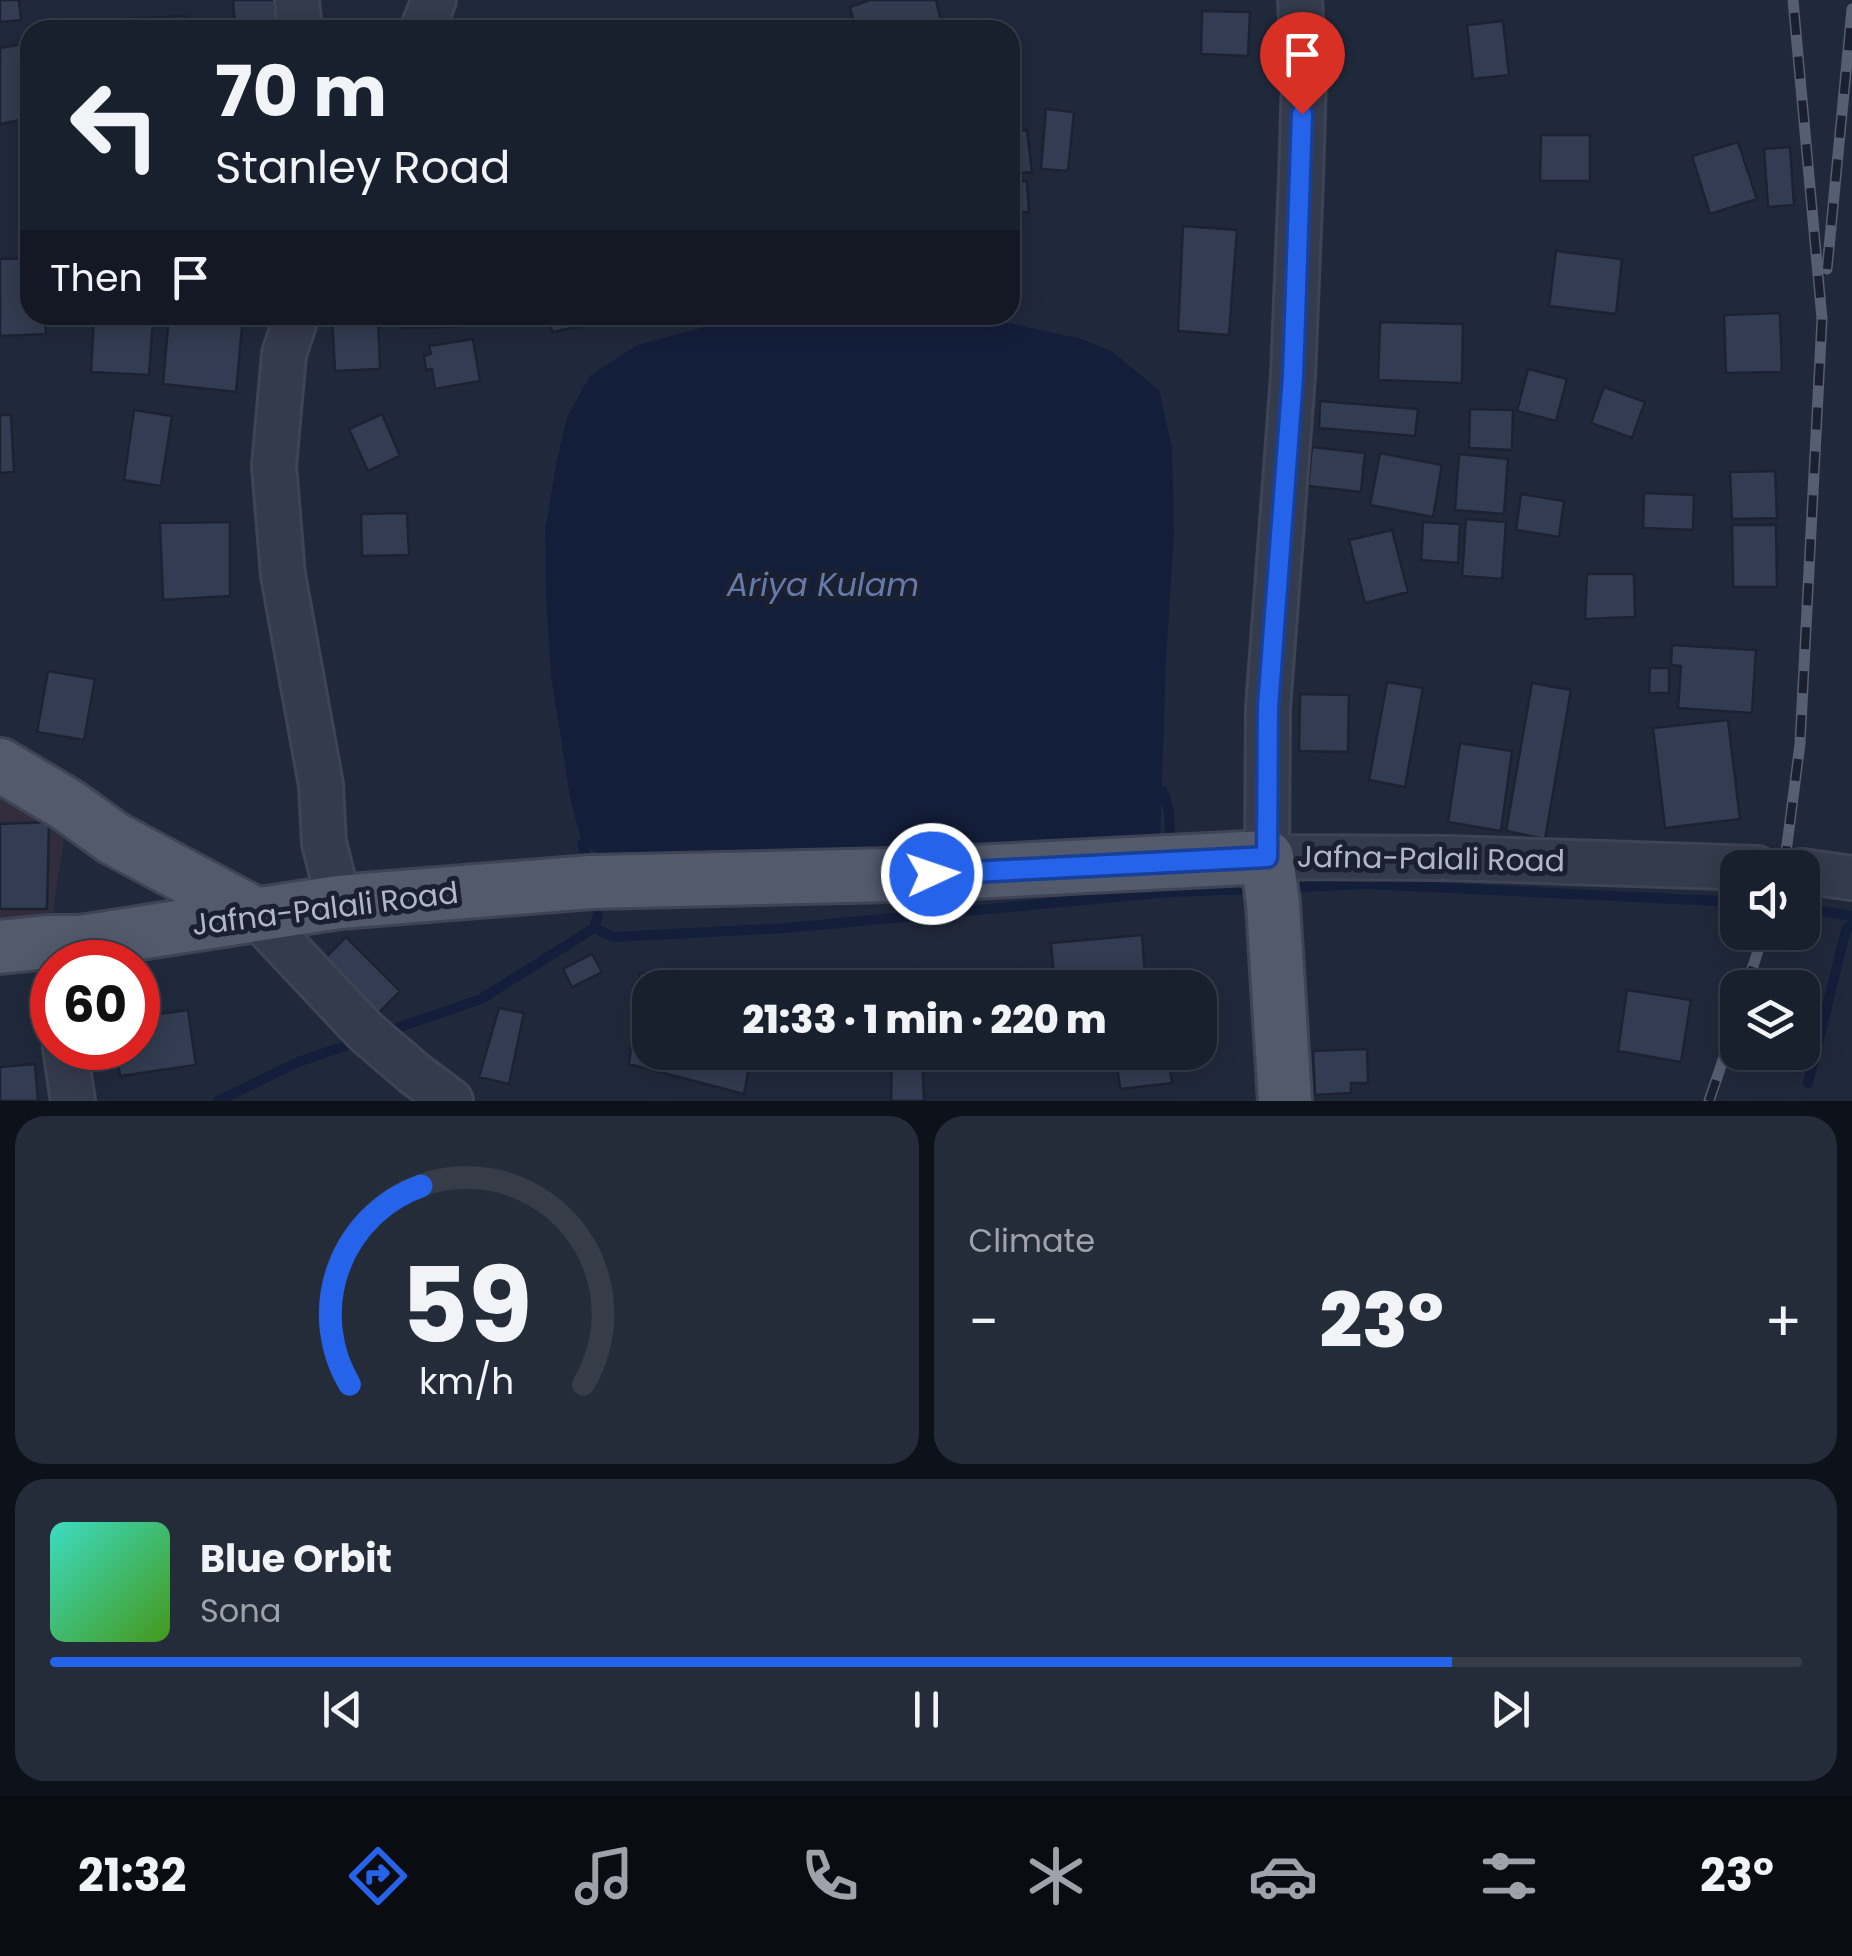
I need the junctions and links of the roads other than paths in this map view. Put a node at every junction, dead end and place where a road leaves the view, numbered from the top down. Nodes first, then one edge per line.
1 (1300, 0) edge
2 (294, 325) edge
3 (0, 766) edge
4 (1720, 867) edge
5 (1820, 874) edge
6 (1270, 878) junction
7 (1852, 878) edge
8 (339, 902) junction
9 (255, 914) junction
10 (93, 940) edge
11 (68, 1070) edge
12 (73, 1101) edge
13 (451, 1101) edge
14 (1285, 1101) edge

1 - 6 street
2 - 8 street
3 - 9 main road
4 - 6 street, Jafna-Palali Road
5 - 7 street
6 - 8 main road, Jafna-Palali Road
6 - 14 main road
8 - 9 main road, Jafna-Palali Road
9 - 10 main road, Jafna-Palali Road
9 - 13 street
11 - 12 street

